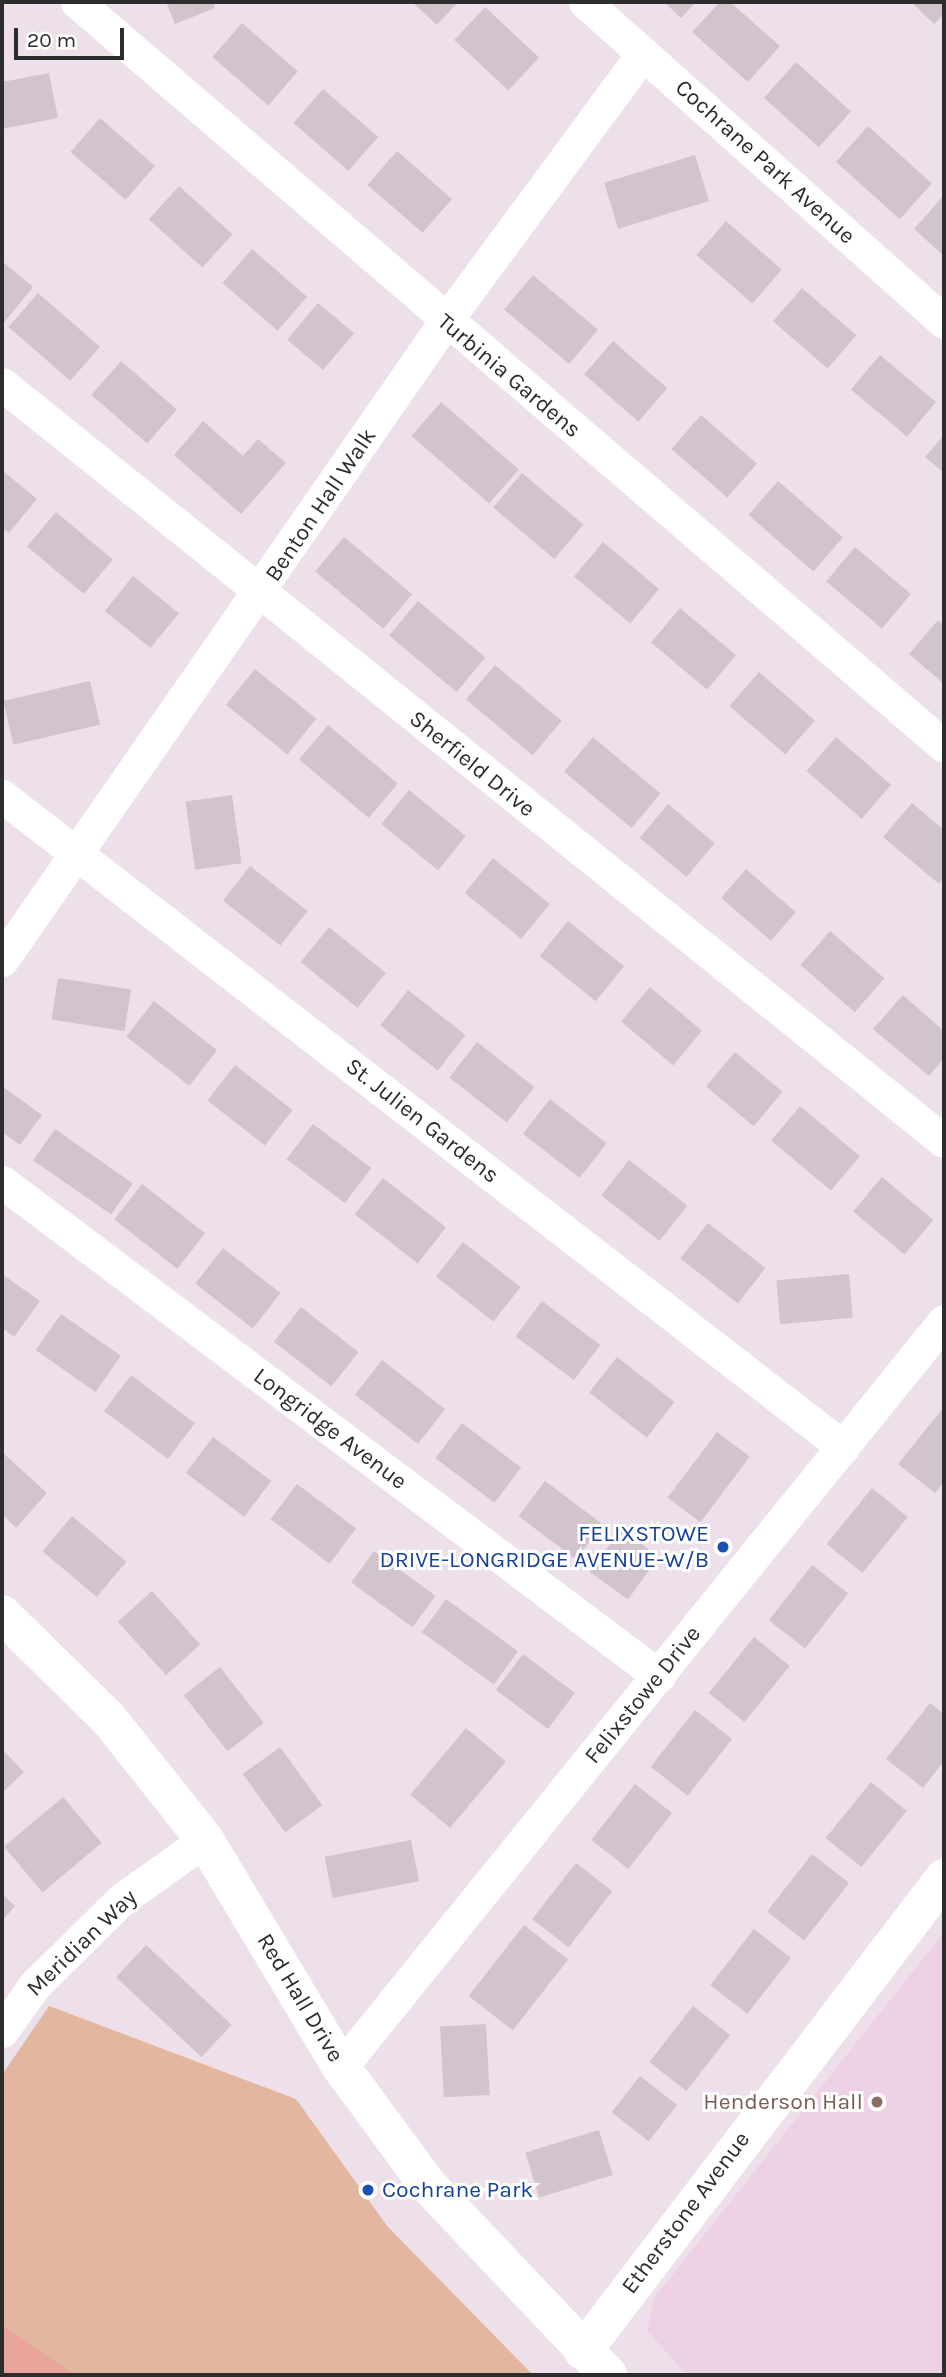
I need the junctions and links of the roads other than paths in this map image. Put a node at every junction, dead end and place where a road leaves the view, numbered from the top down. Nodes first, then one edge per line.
1 (76, 2) edge
2 (585, 2) edge
3 (643, 53) junction
4 (445, 322) junction
5 (944, 322) edge
6 (2, 384) edge
7 (260, 594) junction
8 (944, 746) edge
9 (2, 796) edge
10 (76, 853) junction
11 (2, 960) edge
12 (944, 1142) edge
13 (2, 1182) edge
14 (944, 1321) edge
15 (843, 1447) junction
16 (2, 1614) edge
17 (659, 1676) junction
18 (205, 1840) junction
19 (944, 1878) edge
20 (2, 2031) edge
21 (341, 2067) junction
22 (595, 2363) edge

1 - 4 street, Turbinia Gardens
2 - 3 street, Cochrane Park Avenue
3 - 4 street, Benton Hall Walk
3 - 5 street, Cochrane Park Avenue
4 - 7 street, Benton Hall Walk
4 - 8 street, Turbinia Gardens
6 - 7 street, Sherfield Drive
7 - 10 street, Benton Hall Walk
7 - 12 street, Sherfield Drive
9 - 10 street, St. Julien Gardens
10 - 11 street, Benton Hall Walk
10 - 15 street, St. Julien Gardens
13 - 17 street, Longridge Avenue
14 - 15 street, Felixstowe Drive
15 - 17 street, Felixstowe Drive
16 - 18 street, Red Hall Drive
17 - 21 street, Felixstowe Drive
18 - 20 street, Meridian Way
18 - 21 street, Red Hall Drive
19 - 22 street, Etherstone Avenue
21 - 22 street, Red Hall Drive

